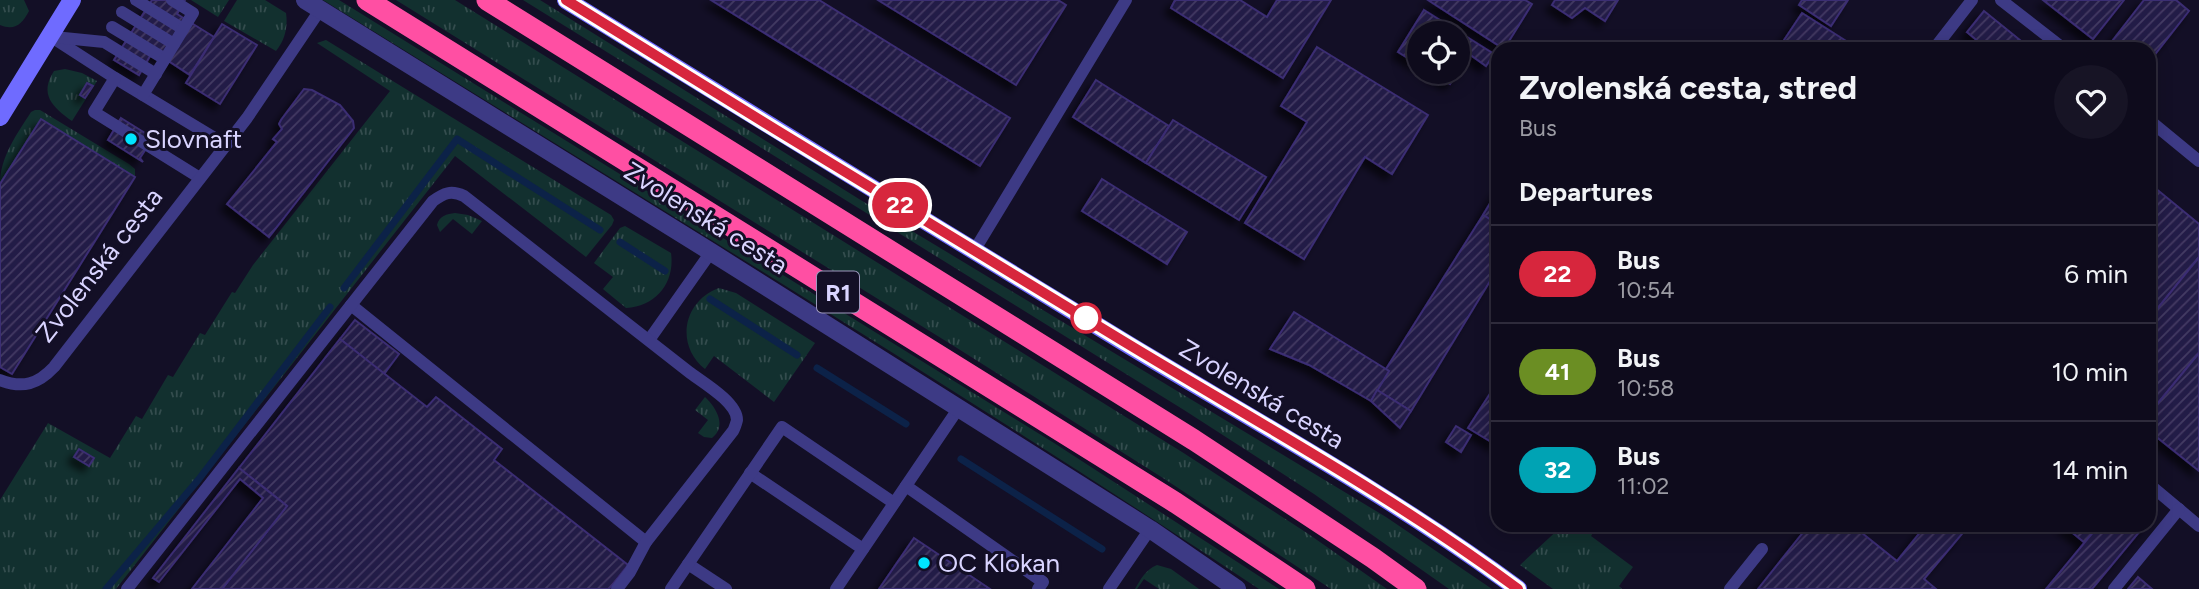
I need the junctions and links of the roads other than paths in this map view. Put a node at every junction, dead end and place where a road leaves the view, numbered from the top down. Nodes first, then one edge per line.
1 (129, 0) edge
2 (136, 0) edge
3 (172, 0) edge
4 (368, 0) edge
5 (487, 0) edge
6 (566, 0) edge
7 (1126, 0) edge
8 (1972, 0) edge
9 (2001, 0) edge
10 (67, 2) edge
11 (313, 5) edge
12 (122, 12) junction
13 (112, 27) junction
14 (183, 29) junction
15 (50, 36) junction
16 (104, 42) junction
17 (1939, 42) edge
18 (2055, 42) edge
19 (174, 44) junction
20 (165, 59) junction
21 (156, 74) junction
22 (115, 78) junction
23 (143, 95) junction
24 (0, 117) edge
25 (2156, 126) edge
26 (226, 145) junction
27 (2199, 162) edge
28 (200, 178) junction
29 (974, 251) junction
30 (711, 252) junction
31 (351, 305) junction
32 (649, 340) junction
33 (0, 380) edge
34 (958, 409) junction
35 (750, 473) junction
36 (906, 486) junction
37 (2156, 490) edge
38 (894, 503) junction
39 (2179, 509) junction
40 (2199, 526) edge
41 (1150, 529) junction
42 (646, 542) junction
43 (863, 549) junction
44 (1762, 549) dead end
45 (688, 564) junction
46 (127, 589) edge
47 (617, 589) edge
48 (671, 589) edge
49 (726, 589) edge
50 (836, 589) edge
51 (1038, 589) edge
52 (1110, 589) edge
53 (1237, 589) edge
54 (1306, 589) edge
55 (1416, 589) edge
56 (1518, 589) edge
57 (1730, 589) edge
58 (2114, 589) edge

1 - 12 lane
2 - 14 lane
3 - 14 lane
4 - 54 highway, R1
5 - 55 highway, R1
6 - 29 main road, Zvolenská cesta
7 - 29 lane
8 - 17 lane
9 - 18 lane
10 - 15 main road
11 - 26 lane, Zvolenská cesta
11 - 30 street, Zvolenská cesta
12 - 13 lane
12 - 19 lane
13 - 16 lane
13 - 20 lane
14 - 19 lane
15 - 16 lane
15 - 22 lane
15 - 24 main road
16 - 21 lane
19 - 20 lane
20 - 21 lane
21 - 23 lane
22 - 23 lane
22 - 28 lane
23 - 26 lane
25 - 27 lane
26 - 28 lane, Zvolenská cesta
28 - 33 lane, Zvolenská cesta
29 - 56 main road, Zvolenská cesta
30 - 32 lane
30 - 34 street, Zvolenská cesta
31 - 32 lane
31 - 42 lane
31 - 46 lane
32 - 42 lane
34 - 36 lane
34 - 41 street, Zvolenská cesta
35 - 38 lane
35 - 43 lane
35 - 45 lane
36 - 38 lane
36 - 51 lane
37 - 39 lane
38 - 43 lane
39 - 40 lane
39 - 58 lane
41 - 52 lane
41 - 53 street, Zvolenská cesta
42 - 47 lane
43 - 50 lane
44 - 57 lane
45 - 48 lane
45 - 49 lane

